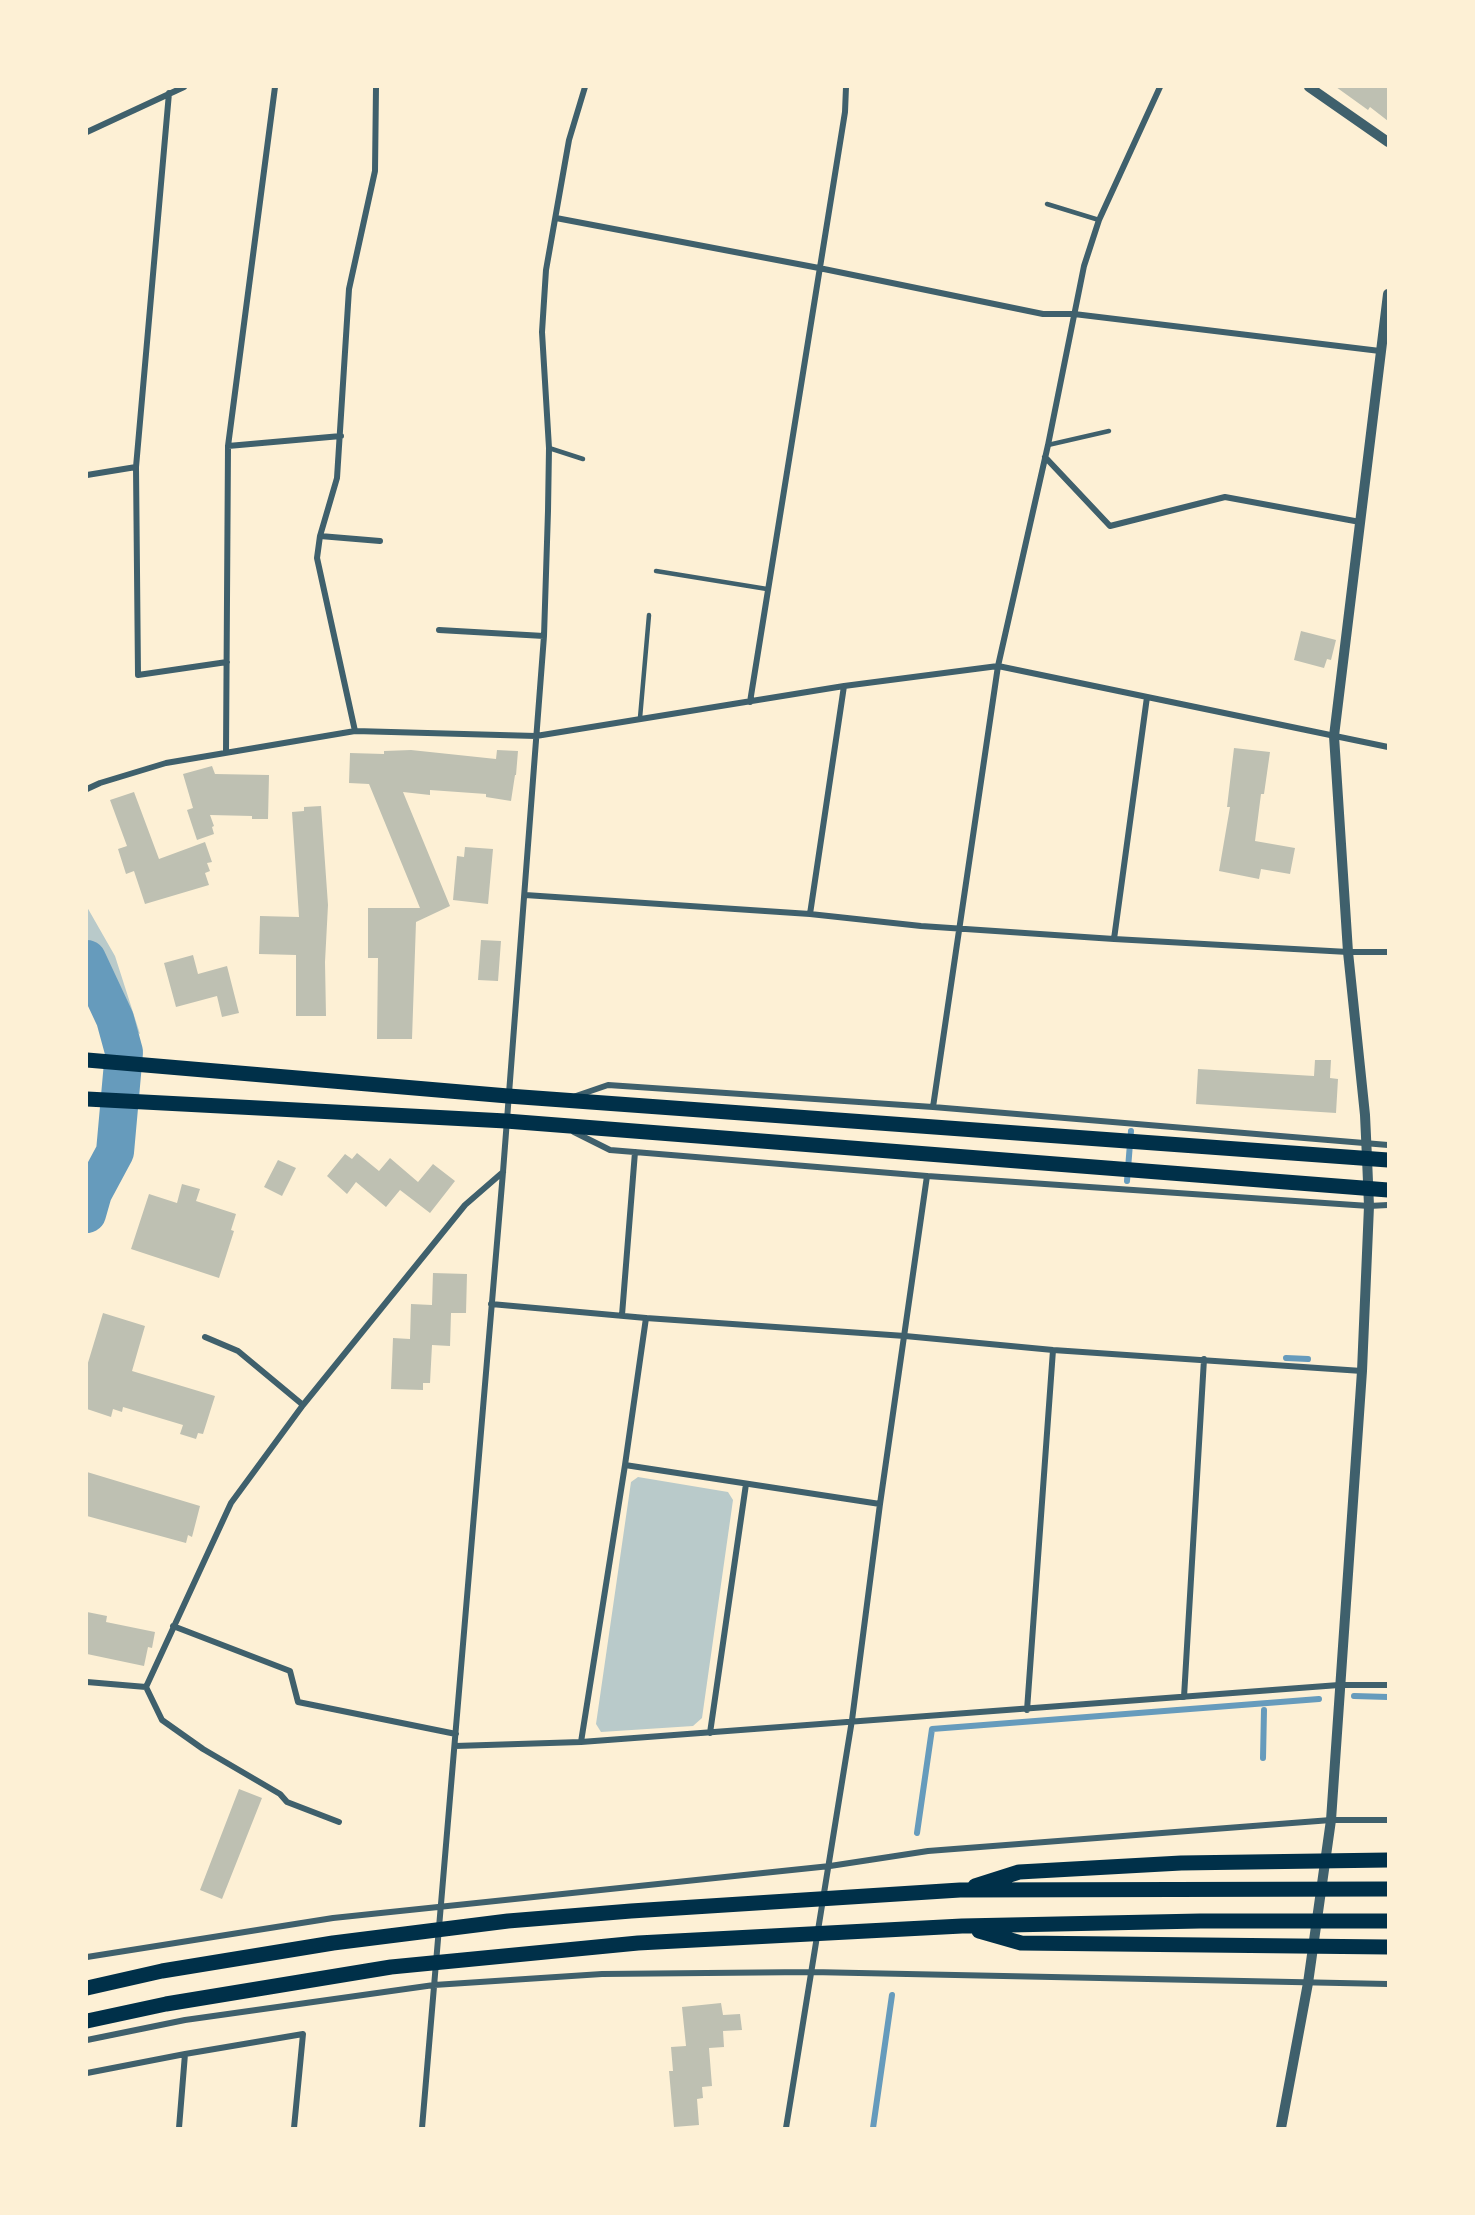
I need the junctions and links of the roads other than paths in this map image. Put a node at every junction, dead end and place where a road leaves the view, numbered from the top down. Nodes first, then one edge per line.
1 (184, 87) edge
2 (275, 87) edge
3 (376, 87) edge
4 (585, 87) edge
5 (846, 87) edge
6 (1160, 87) edge
7 (1309, 87) edge
8 (170, 93) junction
9 (87, 132) edge
10 (1388, 142) edge
11 (1047, 204) dead end
12 (556, 218) junction
13 (1099, 220) junction
14 (819, 268) junction
15 (1388, 294) edge
16 (1074, 314) junction
17 (1380, 351) junction
18 (1109, 431) dead end
19 (341, 436) junction
20 (1048, 445) junction
21 (228, 446) junction
22 (549, 448) junction
23 (1045, 457) junction
24 (583, 459) dead end
25 (136, 467) junction
26 (87, 475) edge
27 (1359, 522) junction
28 (320, 536) junction
29 (380, 541) dead end
30 (656, 571) dead end
31 (767, 589) junction
32 (649, 615) dead end
33 (439, 630) dead end
34 (544, 636) junction
35 (227, 662) junction
36 (998, 666) junction
37 (844, 686) junction
38 (1147, 697) junction
39 (750, 702) junction
40 (640, 718) junction
41 (355, 730) junction
42 (536, 736) junction
43 (1334, 736) junction
44 (1388, 747) edge
45 (226, 752) junction
46 (87, 789) edge
47 (525, 895) junction
48 (810, 914) junction
49 (960, 928) junction
50 (1114, 939) junction
51 (1348, 952) junction
52 (1388, 952) edge
53 (93, 1061) edge
54 (508, 1096) junction
55 (87, 1099) edge
56 (564, 1100) junction
57 (933, 1107) junction
58 (506, 1121) junction
59 (560, 1125) junction
60 (1388, 1145) edge
61 (1367, 1150) junction
62 (635, 1152) junction
63 (1388, 1160) edge
64 (504, 1172) junction
65 (927, 1176) junction
66 (1368, 1189) junction
67 (1388, 1190) edge
68 (1388, 1205) edge
69 (1369, 1206) junction
70 (491, 1304) junction
71 (622, 1315) junction
72 (646, 1318) junction
73 (905, 1336) junction
74 (205, 1337) dead end
75 (1053, 1350) junction
76 (1204, 1359) junction
77 (1362, 1371) junction
78 (303, 1405) junction
79 (625, 1465) junction
80 (746, 1484) junction
81 (880, 1504) junction
82 (173, 1626) junction
83 (87, 1682) edge
84 (1339, 1685) junction
85 (1388, 1685) edge
86 (146, 1687) junction
87 (1184, 1697) junction
88 (1027, 1710) junction
89 (852, 1720) junction
90 (710, 1733) junction
91 (456, 1734) junction
92 (581, 1742) junction
93 (455, 1746) junction
94 (1331, 1820) junction
95 (1388, 1820) edge
96 (339, 1822) dead end
97 (1388, 1860) edge
98 (830, 1866) junction
99 (1388, 1889) edge
100 (960, 1890) junction
101 (441, 1907) junction
102 (1388, 1921) edge
103 (962, 1926) junction
104 (1388, 1947) edge
105 (87, 1957) edge
106 (811, 1972) junction
107 (1308, 1983) junction
108 (1388, 1984) edge
109 (434, 1985) junction
110 (87, 1988) edge
111 (87, 2021) edge
112 (87, 2040) edge
113 (185, 2054) junction
114 (87, 2073) edge
115 (179, 2128) edge
116 (294, 2128) edge
117 (422, 2128) edge
118 (786, 2128) edge
119 (1281, 2128) edge

1 - 8 street
2 - 21 street
3 - 19 street
4 - 12 street
5 - 14 street
6 - 13 street
7 - 10 street
8 - 9 street
8 - 25 street
11 - 13 lane
12 - 14 street
12 - 22 street
13 - 16 street
14 - 16 street
14 - 31 street
15 - 17 street
16 - 17 street
16 - 20 street
17 - 27 street
18 - 20 lane
19 - 21 street
19 - 28 street
20 - 23 street
21 - 35 street
22 - 24 lane
22 - 34 street
23 - 27 street
23 - 36 street
25 - 26 street
25 - 35 street
27 - 43 street
28 - 29 street
28 - 41 street
30 - 31 lane
31 - 39 street
32 - 40 lane
33 - 34 street
34 - 42 street
35 - 45 street
36 - 37 street
36 - 38 street
36 - 49 street
37 - 39 street
37 - 48 street
38 - 43 street
38 - 50 street
39 - 40 street
40 - 42 street
41 - 42 street
41 - 45 street
42 - 47 street
43 - 44 street
43 - 51 street
45 - 46 street
47 - 48 street
47 - 54 street
48 - 49 street
49 - 50 street
49 - 57 street
50 - 51 street
51 - 52 street
51 - 61 street
53 - 54 highway
54 - 56 highway
54 - 58 street
55 - 58 highway
56 - 57 street
56 - 61 highway
57 - 61 street
58 - 59 highway
58 - 64 street
59 - 62 street
59 - 66 highway
60 - 61 street
61 - 63 highway
61 - 66 street
62 - 65 street
62 - 71 street
64 - 70 street
64 - 78 street
65 - 69 street
65 - 73 street
66 - 67 highway
66 - 69 street
68 - 69 street
69 - 77 street
70 - 71 street
70 - 91 street
71 - 72 street
72 - 73 street
72 - 79 street
73 - 75 street
73 - 81 street
74 - 78 street
75 - 76 street
75 - 88 street
76 - 77 street
76 - 87 street
77 - 84 street
78 - 82 street
79 - 80 street
79 - 92 street
80 - 81 street
80 - 90 street
81 - 89 street
82 - 86 street
82 - 91 street
83 - 86 street
84 - 85 street
84 - 87 street
84 - 94 street
86 - 96 street
87 - 88 street
88 - 89 street
89 - 90 street
89 - 98 street
90 - 92 street
91 - 93 street
92 - 93 street
93 - 101 street
94 - 95 street
94 - 98 street
94 - 107 street
97 - 100 highway
98 - 101 street
98 - 106 street
99 - 100 highway
100 - 110 highway
101 - 105 street
101 - 109 street
102 - 103 highway
103 - 104 highway
103 - 111 highway
106 - 107 street
106 - 109 street
106 - 118 street
107 - 108 street
107 - 119 street
109 - 112 street
109 - 117 street
113 - 114 street
113 - 115 street
113 - 116 street

